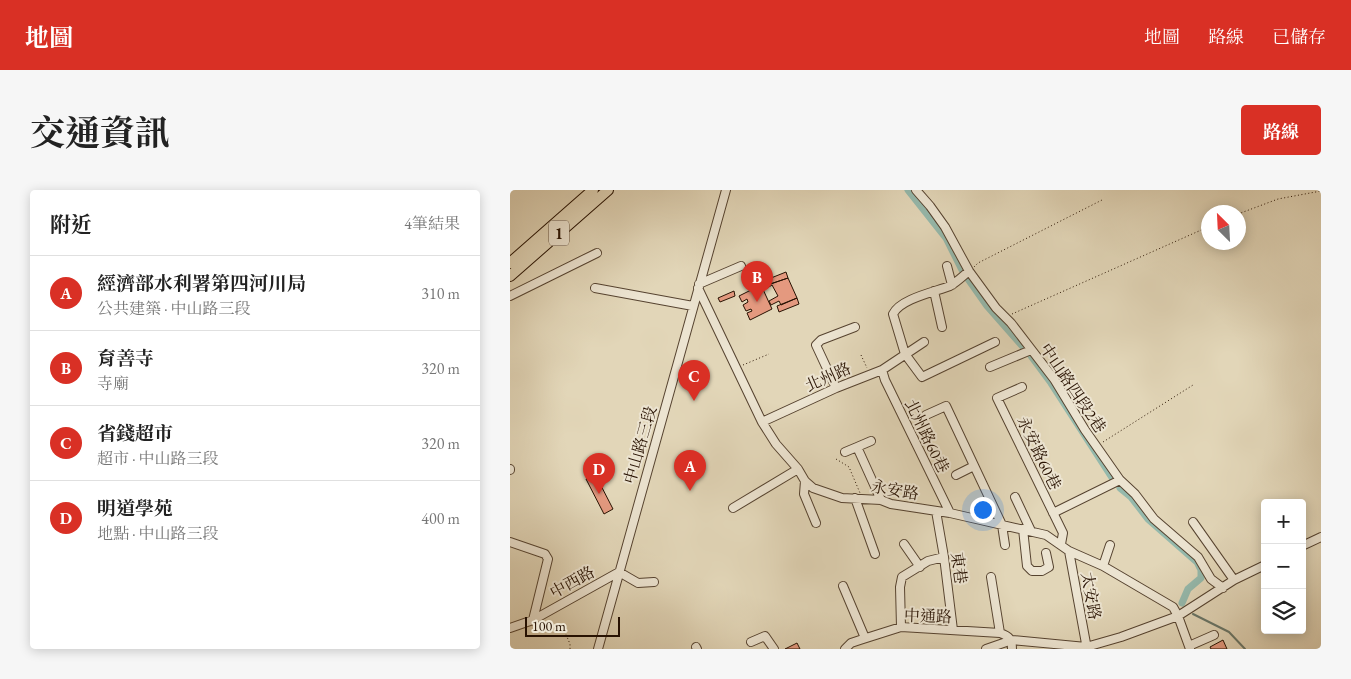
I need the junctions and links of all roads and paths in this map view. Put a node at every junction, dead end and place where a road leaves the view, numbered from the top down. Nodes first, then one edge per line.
1 (593, 190) edge
2 (608, 190) edge
3 (726, 190) edge
4 (916, 190) edge
5 (1321, 191) edge
6 (1102, 200) dead end
7 (1246, 211) edge
8 (1201, 230) edge
9 (597, 253) dead end
10 (510, 263) edge
11 (741, 266) dead end
12 (947, 266) dead end
13 (969, 271) junction
14 (510, 276) edge
15 (952, 285) junction
16 (699, 286) junction
17 (595, 288) dead end
18 (934, 291) junction
19 (510, 296) edge
20 (693, 306) junction
21 (1005, 318) junction
22 (855, 327) dead end
23 (942, 327) dead end
24 (924, 342) dead end
25 (995, 342) dead end
26 (1032, 350) junction
27 (769, 354) dead end
28 (905, 354) junction
29 (861, 355) dead end
30 (990, 367) dead end
31 (735, 368) junction
32 (882, 370) junction
33 (870, 374) junction
34 (1193, 385) dead end
35 (1022, 387) dead end
36 (836, 388) junction
37 (926, 415) dead end
38 (762, 422) junction
39 (871, 440) dead end
40 (1096, 446) junction
41 (857, 447) junction
42 (845, 452) dead end
43 (836, 459) dead end
44 (974, 466) junction
45 (798, 469) junction
46 (956, 475) dead end
47 (1120, 480) junction
48 (805, 481) junction
49 (859, 498) junction
50 (1015, 498) dead end
51 (881, 500) junction
52 (733, 508) dead end
53 (936, 510) junction
54 (950, 513) junction
55 (1053, 513) junction
56 (1193, 522) dead end
57 (816, 523) dead end
58 (1002, 525) junction
59 (1027, 530) junction
60 (1321, 537) edge
61 (510, 542) edge
62 (904, 544) dead end
63 (1061, 544) junction
64 (1306, 544) edge
65 (1110, 545) dead end
66 (1005, 546) dead end
67 (1069, 551) junction
68 (1046, 553) dead end
69 (875, 554) dead end
70 (944, 557) junction
71 (1103, 566) junction
72 (920, 567) junction
73 (1261, 567) edge
74 (619, 572) junction
75 (991, 578) dead end
76 (1234, 580) junction
77 (654, 582) dead end
78 (843, 586) dead end
79 (1223, 588) junction
80 (1184, 612) junction
81 (533, 620) junction
82 (562, 625) dead end
83 (901, 627) junction
84 (510, 628) edge
85 (953, 630) junction
86 (1000, 633) junction
87 (1214, 635) dead end
88 (862, 639) junction
89 (1012, 640) junction
90 (751, 642) dead end
91 (601, 647) edge
92 (1086, 648) edge
93 (1190, 648) edge
94 (570, 649) edge
95 (774, 649) edge
96 (845, 649) edge
97 (864, 649) edge
98 (986, 649) edge
99 (1012, 649) edge

1 - 10 main road, 1
2 - 14 main road, 1
3 - 16 street, 中山路三段
4 - 13 street, 中山路四段2巷
5 - 7 path
6 - 13 path
8 - 21 path
9 - 19 street
11 - 16 street
12 - 15 street
13 - 15 street
13 - 21 street, 中山路四段2巷
15 - 18 street
16 - 20 street, 中山路三段
16 - 31 street
17 - 20 street
18 - 23 street
18 - 28 street
20 - 74 street, 中山路三段
21 - 26 street, 中山路四段2巷
22 - 36 street
24 - 28 street, 北州路
25 - 28 street
26 - 30 street
26 - 40 street, 中山路四段2巷
27 - 31 path
28 - 32 street, 北州路
29 - 33 path
31 - 38 street
32 - 33 street, 北州路
32 - 54 street, 北州路60巷
33 - 36 street, 北州路
34 - 40 path
35 - 55 street, 永安路60巷
36 - 38 street, 北州路
37 - 44 street
38 - 45 street
39 - 41 street
40 - 47 street, 中山路四段2巷
41 - 42 street
41 - 51 street
43 - 49 path
44 - 46 street
44 - 58 street
45 - 48 street
45 - 52 street
47 - 55 street
47 - 79 street, 中山路四段2巷
48 - 49 street, 永安路
48 - 57 street
49 - 51 street, 永安路
49 - 69 street
50 - 59 street
51 - 53 street, 永安路
53 - 54 street, 永安路
53 - 70 street, 東巷
54 - 58 street, 永安路
55 - 63 street, 永安路60巷
56 - 76 street
58 - 59 street, 永安路
58 - 66 street
59 - 63 street, 永安路
59 - 68 street
60 - 64 street
61 - 81 street
62 - 72 street
63 - 67 street, 永安路
65 - 71 street
67 - 71 street, 永安路
67 - 92 street, 太安路
70 - 72 street
70 - 85 street, 東巷
71 - 80 street, 永安路
72 - 83 street
73 - 76 street
74 - 77 street
74 - 81 street, 中西路
74 - 91 street, 中山路三段
75 - 86 street
76 - 79 street
78 - 88 street
79 - 80 street
80 - 92 street
80 - 93 street
81 - 84 street, 中西路
82 - 94 path
83 - 85 street, 中通路
83 - 88 street, 中通路
85 - 86 street, 中通路
86 - 89 street, 中通路
87 - 93 street
88 - 96 street, 中通路
88 - 97 street
89 - 92 street
89 - 98 street
89 - 99 street
90 - 95 street

